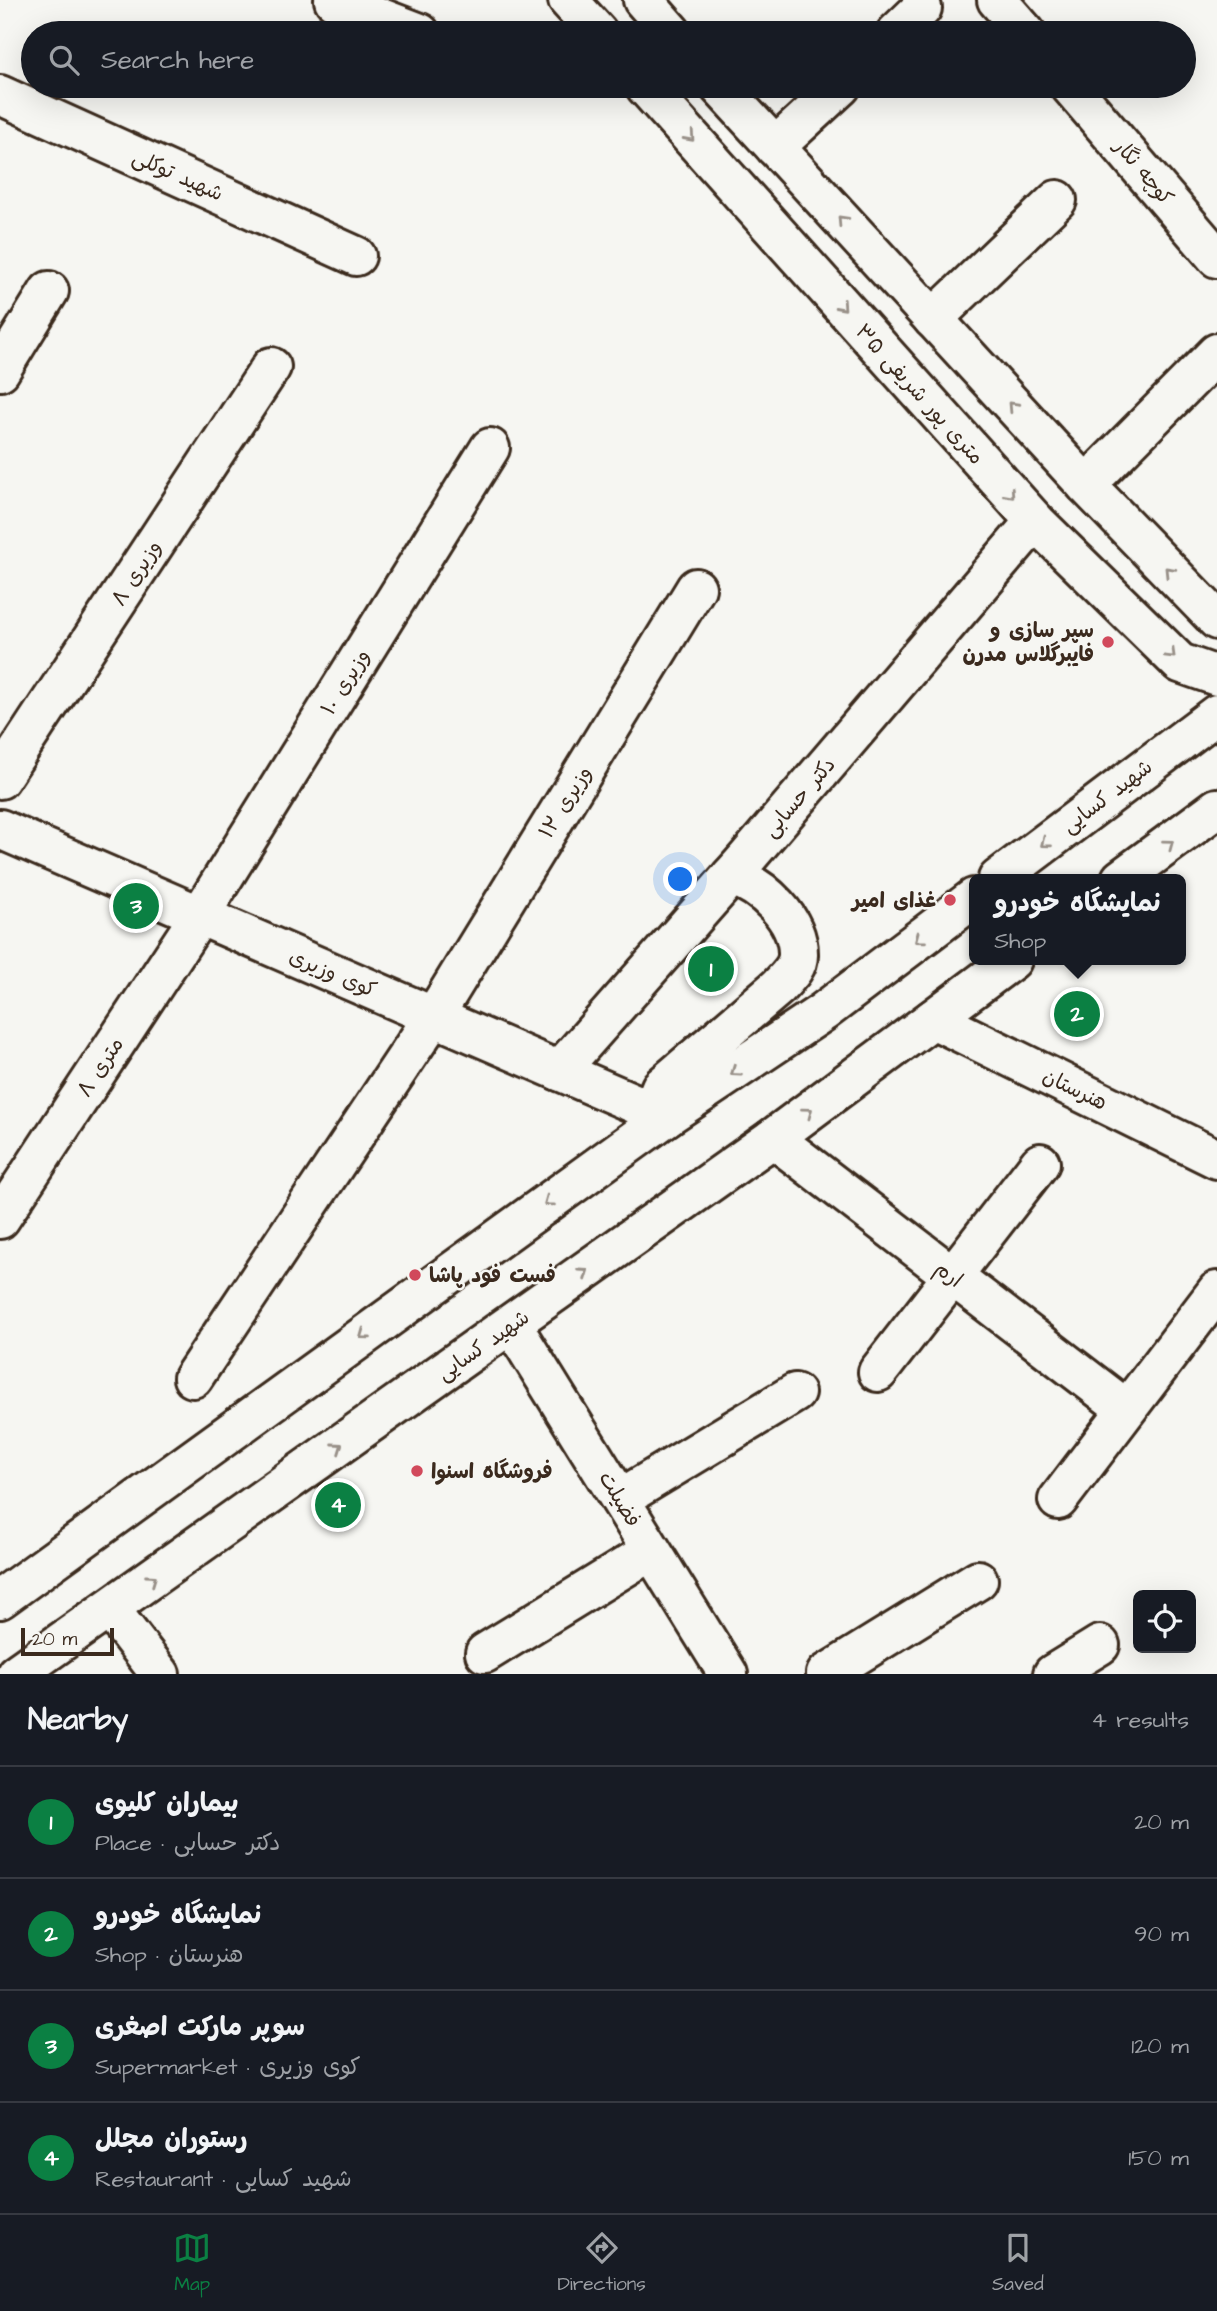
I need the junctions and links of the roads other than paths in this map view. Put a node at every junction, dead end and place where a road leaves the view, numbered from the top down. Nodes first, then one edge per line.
1 (334, 0) edge
2 (568, 0) edge
3 (997, 0) edge
4 (646, 1) edge
5 (389, 21) edge
6 (587, 21) edge
7 (662, 21) edge
8 (1015, 21) edge
9 (0, 95) edge
10 (656, 98) edge
11 (730, 98) edge
12 (828, 98) edge
13 (1080, 98) edge
14 (775, 148) junction
15 (1057, 200) dead end
16 (356, 256) dead end
17 (1217, 258) edge
18 (49, 291) dead end
19 (933, 319) junction
20 (1217, 353) edge
21 (271, 367) dead end
22 (0, 370) edge
23 (490, 449) dead end
24 (1086, 485) junction
25 (1035, 521) junction
26 (696, 588) dead end
27 (1217, 620) edge
28 (1217, 676) edge
29 (1217, 714) edge
30 (0, 779) edge
31 (1217, 808) edge
32 (0, 829) edge
33 (1005, 874) edge
34 (1128, 874) edge
35 (731, 876) junction
36 (969, 902) edge
37 (200, 915) junction
38 (1005, 965) edge
39 (434, 1016) junction
40 (933, 1019) junction
41 (559, 1071) junction
42 (656, 1118) junction
43 (773, 1138) junction
44 (1215, 1157) edge
45 (1040, 1163) dead end
46 (0, 1219) edge
47 (952, 1276) junction
48 (1217, 1291) edge
49 (512, 1325) junction
50 (878, 1373) dead end
51 (193, 1378) dead end
52 (795, 1394) dead end
53 (1126, 1409) junction
54 (620, 1499) junction
55 (1058, 1500) dead end
56 (651, 1551) junction
57 (978, 1580) dead end
58 (0, 1599) edge
59 (110, 1609) junction
60 (1100, 1645) dead end
61 (485, 1653) dead end
62 (16, 1674) edge
63 (160, 1674) edge
64 (729, 1674) edge
65 (826, 1674) edge
66 (1053, 1674) edge

1 - 5 street
2 - 6 street
3 - 8 street
4 - 7 street
9 - 16 street, شهید توکلی
10 -> 25 street, ۳۵ متری پور شریفی
11 - 14 street
12 - 14 street
13 - 17 street, کوچه نگار
19 -> 14 street
15 - 19 street
18 - 22 street
24 -> 19 street
20 - 24 street
21 - 30 street, وزیری ۸
23 - 37 street, وزیری ۱۰
27 -> 24 street
25 -> 28 street, ۳۵ متری پور شریفی
25 - 35 street, دکتر حسابی
26 - 39 street, وزيری ۱۲
29 -> 33 street, شهید کسایی
34 -> 31 street
32 - 37 street, کوی وزیری
35 - 41 street, دکتر حسابی
35 - 42 street
36 -> 42 street
37 - 39 street, کوی وزیری
37 - 46 street, متری ۸
38 - 40 street, شهید کسایی
39 - 41 street, کوی وزیری
39 - 51 street, وزيری ۱۲
43 -> 40 street, شهید کسایی
40 - 44 street, هنرستان
41 - 42 street, کوی وزیری
42 -> 58 street
43 - 47 street, ارم
49 -> 43 street, شهید کسایی
45 - 47 street
47 - 50 street
47 - 53 street, ارم
48 - 53 street
49 - 54 street, فضیلت
59 -> 49 street, شهید کسایی
52 - 54 street
53 - 55 street
54 - 56 street, فضیلت
56 - 61 street
56 - 64 street, فضیلت
57 - 65 street
59 - 62 street, شهید کسایی
59 - 63 street
60 - 66 street

